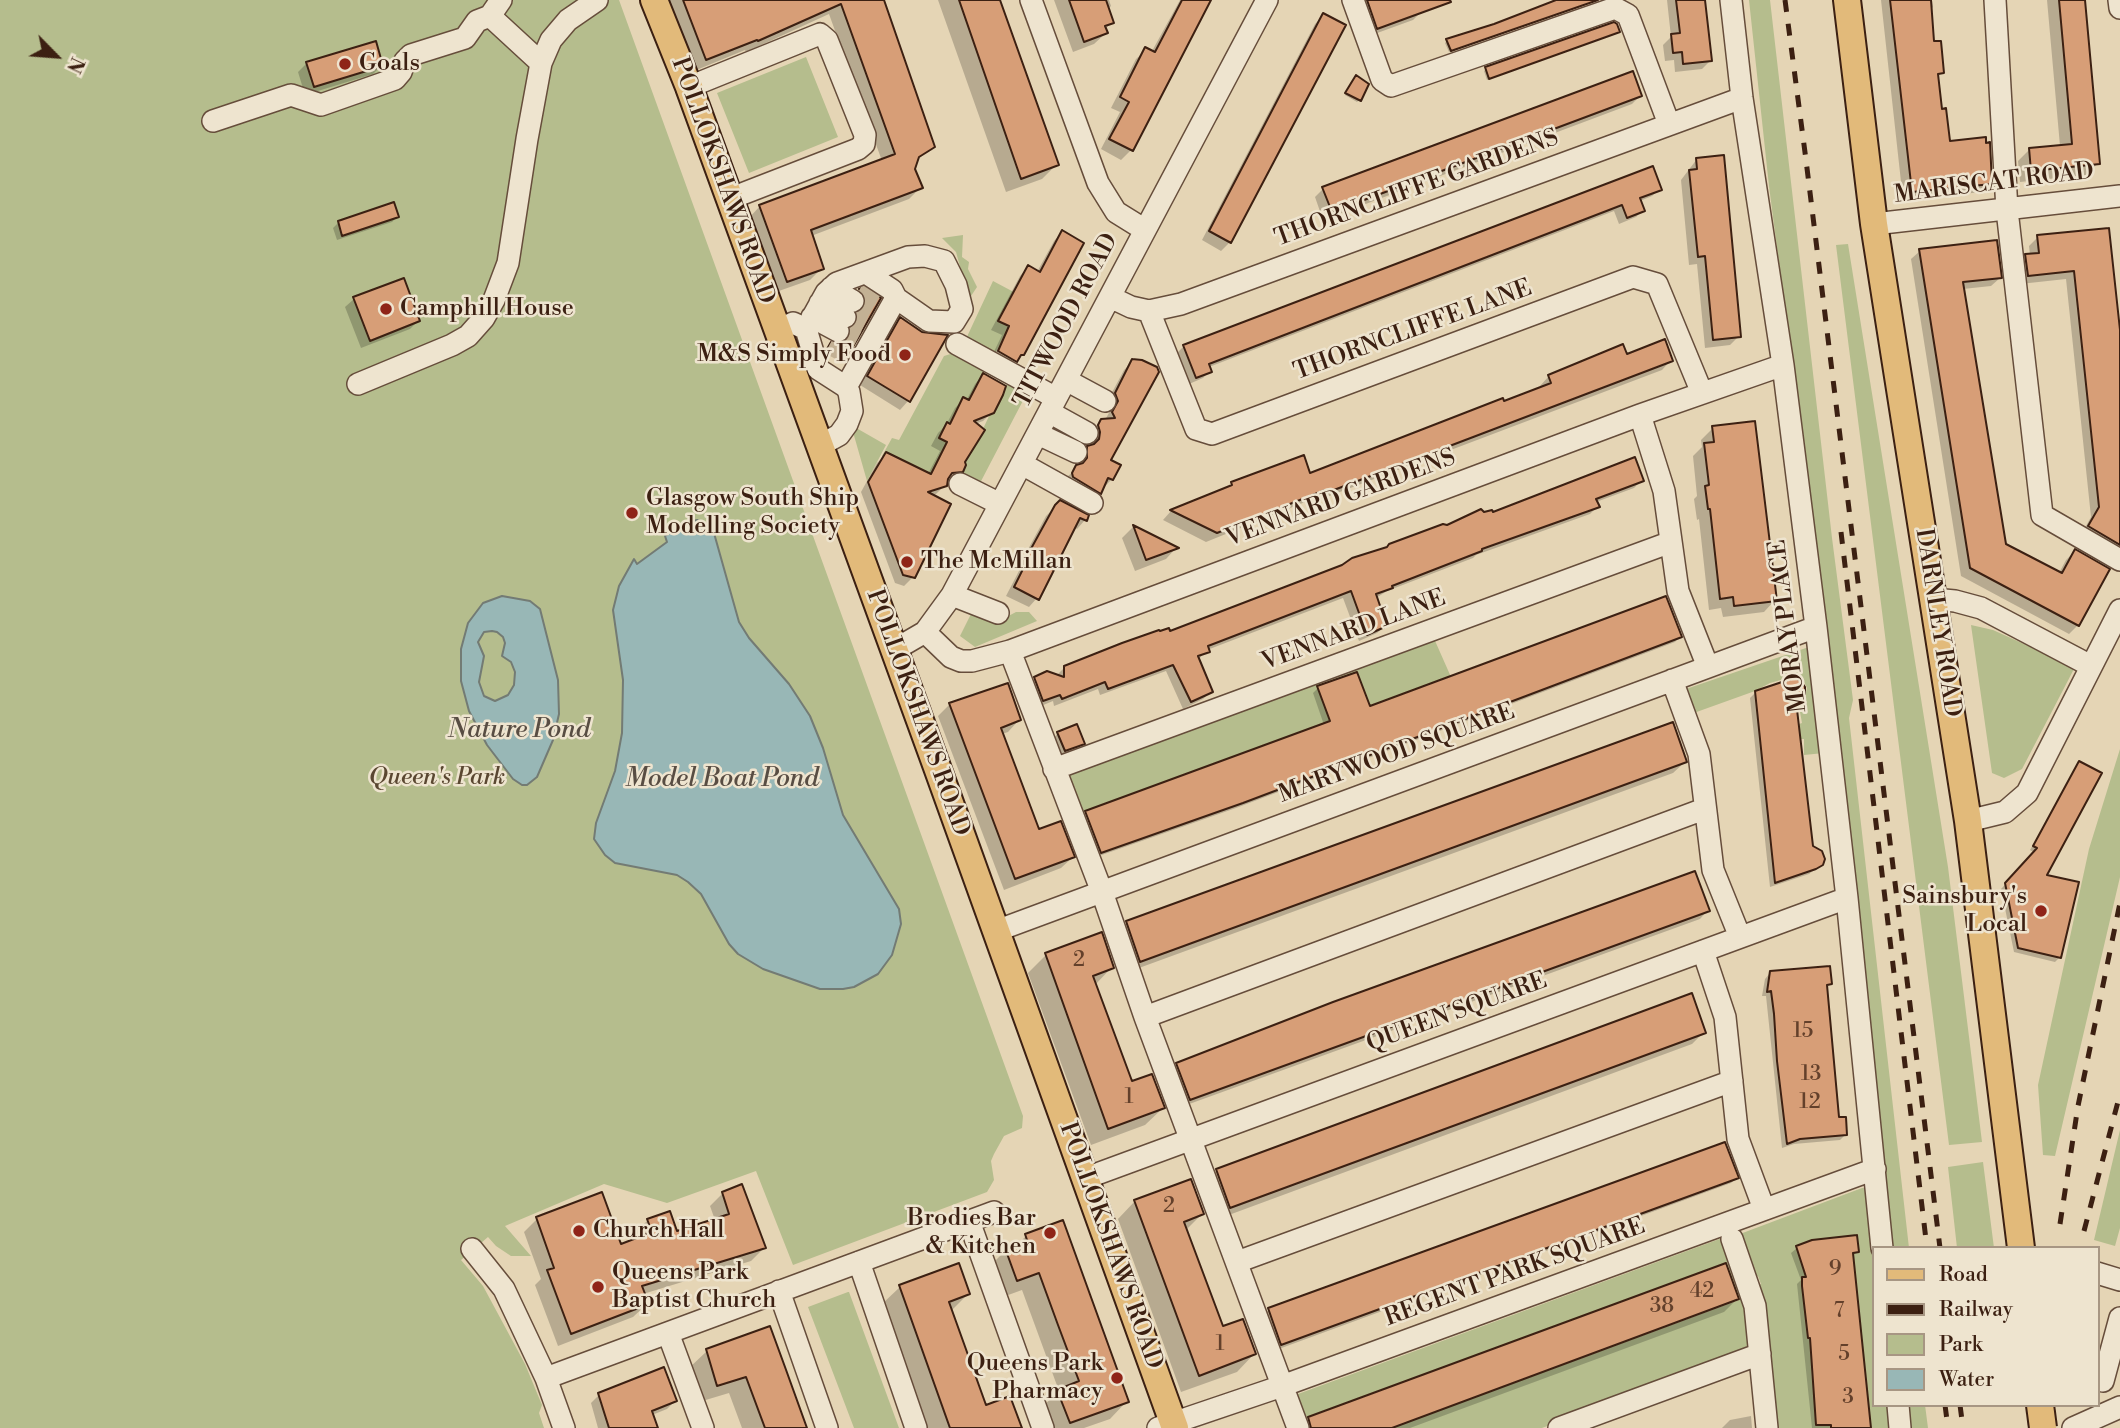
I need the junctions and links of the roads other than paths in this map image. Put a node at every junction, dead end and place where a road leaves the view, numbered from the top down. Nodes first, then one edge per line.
1 (597, 0) edge
2 (654, 0) edge
3 (1031, 0) edge
4 (1267, 0) edge
5 (1353, 0) edge
6 (1731, 0) edge
7 (1847, 0) edge
8 (1995, 0) edge
9 (2119, 0) edge
10 (495, 8) edge
11 (2120, 8) edge
12 (541, 63) junction
13 (688, 87) junction
14 (1742, 98) junction
15 (213, 121) dead end
16 (1669, 124) junction
17 (2120, 196) edge
18 (729, 199) junction
19 (2007, 210) junction
20 (1874, 225) junction
21 (1145, 230) junction
22 (1110, 297) junction
23 (835, 308) junction
24 (1149, 311) junction
25 (874, 327) junction
26 (777, 330) junction
27 (957, 344) dead end
28 (1783, 365) junction
29 (358, 384) dead end
30 (846, 387) junction
31 (1702, 393) junction
32 (1057, 397) junction
33 (1105, 401) dead end
34 (1640, 415) junction
35 (1038, 433) junction
36 (1087, 433) dead end
37 (819, 446) junction
38 (1076, 452) dead end
39 (1022, 464) junction
40 (960, 484) dead end
41 (1092, 503) dead end
42 (1000, 504) junction
43 (1671, 542) junction
44 (2120, 560) edge
45 (952, 595) junction
46 (1933, 599) junction
47 (2120, 610) edge
48 (998, 613) dead end
49 (1816, 627) junction
50 (925, 632) junction
51 (894, 650) junction
52 (1010, 651) junction
53 (2091, 666) junction
54 (1708, 667) junction
55 (1672, 680) junction
56 (1054, 769) junction
57 (1704, 809) junction
58 (1968, 821) junction
59 (1102, 892) junction
60 (1847, 898) junction
61 (996, 931) junction
62 (1740, 937) junction
63 (1703, 951) junction
64 (1145, 1017) junction
65 (1732, 1081) junction
66 (1192, 1139) junction
67 (1875, 1169) junction
68 (1086, 1178) junction
69 (1764, 1209) junction
70 (994, 1212) dead end
71 (969, 1221) junction
72 (1732, 1239) dead end
73 (1882, 1246) edge
74 (2021, 1246) edge
75 (472, 1249) dead end
76 (859, 1262) junction
77 (1237, 1262) junction
78 (779, 1291) junction
79 (2120, 1318) edge
80 (668, 1333) junction
81 (1760, 1354) junction
82 (547, 1378) junction
83 (2103, 1381) dead end
84 (1282, 1386) junction
85 (1898, 1407) edge
86 (2040, 1407) edge
87 (2120, 1407) edge
88 (1168, 1426) edge
89 (564, 1428) edge
90 (703, 1428) edge
91 (827, 1428) edge
92 (916, 1428) edge
93 (1043, 1428) edge
94 (1298, 1428) edge
95 (1559, 1428) edge
96 (1767, 1428) edge
97 (1900, 1428) edge
98 (2043, 1428) edge
99 (2073, 1428) edge

1 - 12 street
2 - 13 main road, POLLOKSHAWS ROAD
3 - 21 street
4 - 21 street, TITWOOD ROAD
5 - 16 street
6 - 14 street, MORAY PLACE
7 - 20 main road, DARNLEY ROAD
8 - 19 street
9 - 11 street
10 - 12 street
10 - 15 street
12 - 29 street
13 - 18 main road, POLLOKSHAWS ROAD
13 - 18 street
14 - 16 street, THORNCLIFFE GARDENS
14 - 28 street, MORAY PLACE
16 - 24 street, THORNCLIFFE GARDENS
17 - 19 street, MARISCAT ROAD
18 - 26 main road, POLLOKSHAWS ROAD
19 - 20 street, MARISCAT ROAD
19 - 44 street
20 - 46 main road, DARNLEY ROAD
21 - 22 street, TITWOOD ROAD
22 - 24 street
22 - 32 street, TITWOOD ROAD
23 - 25 street
23 - 25 street
23 - 26 street
23 - 30 street
24 - 31 street, THORNCLIFFE LANE
25 - 30 street
26 - 37 main road, POLLOKSHAWS ROAD
27 - 32 street
28 - 31 street, VENNARD GARDENS
28 - 49 street, MORAY PLACE
30 - 37 street
31 - 34 street, VENNARD GARDENS
32 - 33 street
32 - 35 street, TITWOOD ROAD
32 - 36 street
34 - 43 street
34 - 52 street, VENNARD GARDENS
35 - 38 street
35 - 39 street, TITWOOD ROAD
37 - 51 main road, POLLOKSHAWS ROAD
39 - 41 street
39 - 42 street, TITWOOD ROAD
40 - 42 street
42 - 45 street, TITWOOD ROAD
43 - 54 street
43 - 56 street, VENNARD LANE
45 - 48 street
45 - 50 street, TITWOOD ROAD
46 - 53 street
46 - 58 main road, DARNLEY ROAD
47 - 53 street
49 - 54 street, MARYWOOD SQUARE
49 - 60 street, MORAY PLACE
50 - 51 street, TITWOOD ROAD
50 - 52 street, VENNARD GARDENS
51 - 61 main road, POLLOKSHAWS ROAD
52 - 56 street
53 - 58 street
54 - 55 street, MARYWOOD SQUARE
55 - 57 street
55 - 59 street, MARYWOOD SQUARE
56 - 59 street
57 - 62 street
57 - 64 street
58 - 74 main road, DARNLEY ROAD
59 - 61 street, MARYWOOD SQUARE
59 - 64 street
60 - 62 street, QUEEN SQUARE
60 - 67 street, MORAY PLACE
61 - 68 main road, POLLOKSHAWS ROAD
62 - 63 street, QUEEN SQUARE
63 - 65 street
63 - 66 street, QUEEN SQUARE
64 - 66 street
65 - 69 street
65 - 77 street
66 - 68 street, QUEEN SQUARE
66 - 77 street
67 - 69 street, REGENT PARK SQUARE
67 - 73 street, MORAY PLACE
68 - 88 main road, POLLOKSHAWS ROAD
69 - 84 street, REGENT PARK SQUARE
70 - 71 street
71 - 76 street
71 - 93 street
72 - 81 street
75 - 82 street
76 - 78 street
76 - 92 street
77 - 84 street
78 - 80 street
78 - 91 street
79 - 83 street
80 - 82 street
80 - 90 street
81 - 95 street
81 - 96 street
82 - 89 street
84 - 88 street, REGENT PARK SQUARE
84 - 94 street
85 - 97 street
86 - 98 main road, bridge
87 - 99 street

